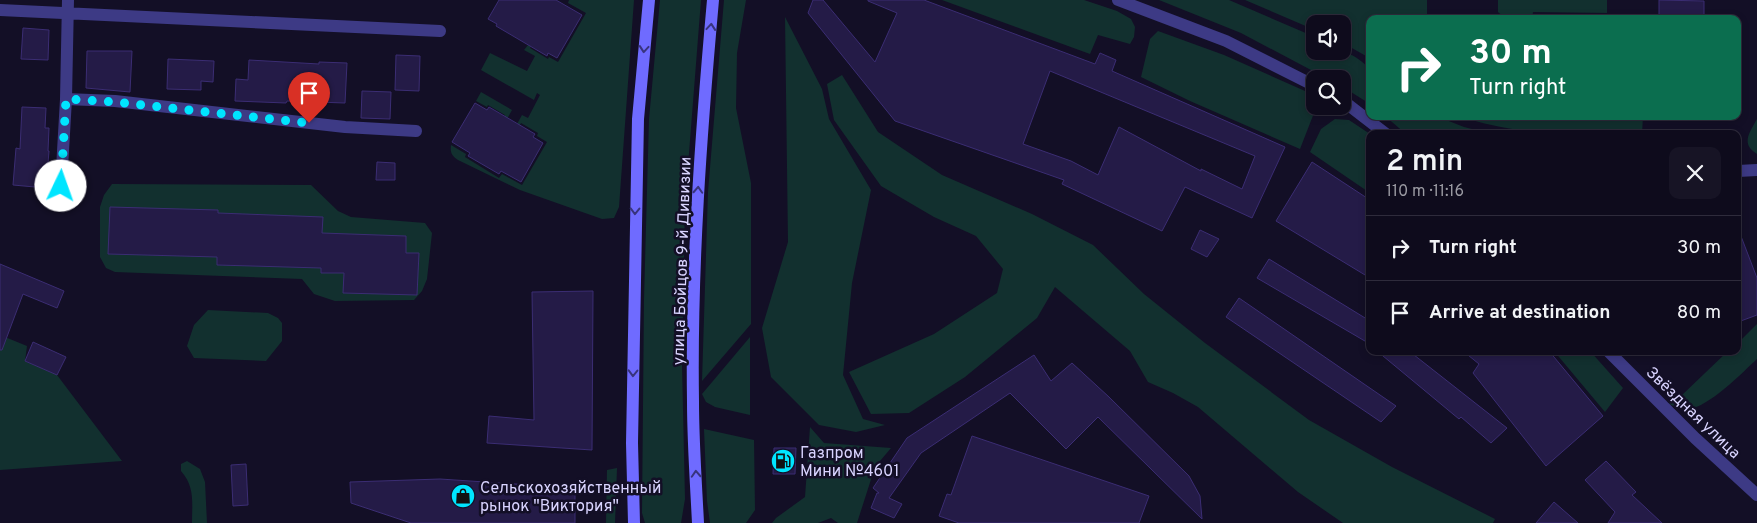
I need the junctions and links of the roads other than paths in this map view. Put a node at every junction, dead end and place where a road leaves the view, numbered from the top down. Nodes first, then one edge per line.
1 (68, 0) edge
2 (649, 0) edge
3 (713, 0) edge
4 (1118, 0) edge
5 (0, 10) edge
6 (68, 14) junction
7 (440, 31) dead end
8 (1306, 82) edge
9 (66, 99) junction
10 (1351, 107) edge
11 (1366, 119) edge
12 (1368, 120) edge
13 (1381, 130) edge
14 (416, 131) dead end
15 (1757, 170) edge
16 (1741, 171) edge
17 (61, 186) dead end
18 (1612, 355) edge
19 (1757, 496) edge
20 (634, 523) edge
21 (698, 523) edge

1 - 6 street
2 -> 20 main road
21 -> 3 main road, улица Бойцов 9-й Дивизии
4 - 8 street
5 - 6 street
6 - 7 street
6 - 9 street
9 - 14 street
9 - 17 street
10 - 11 street
12 - 13 street
15 - 16 street
18 - 19 street, Звёздная улица

